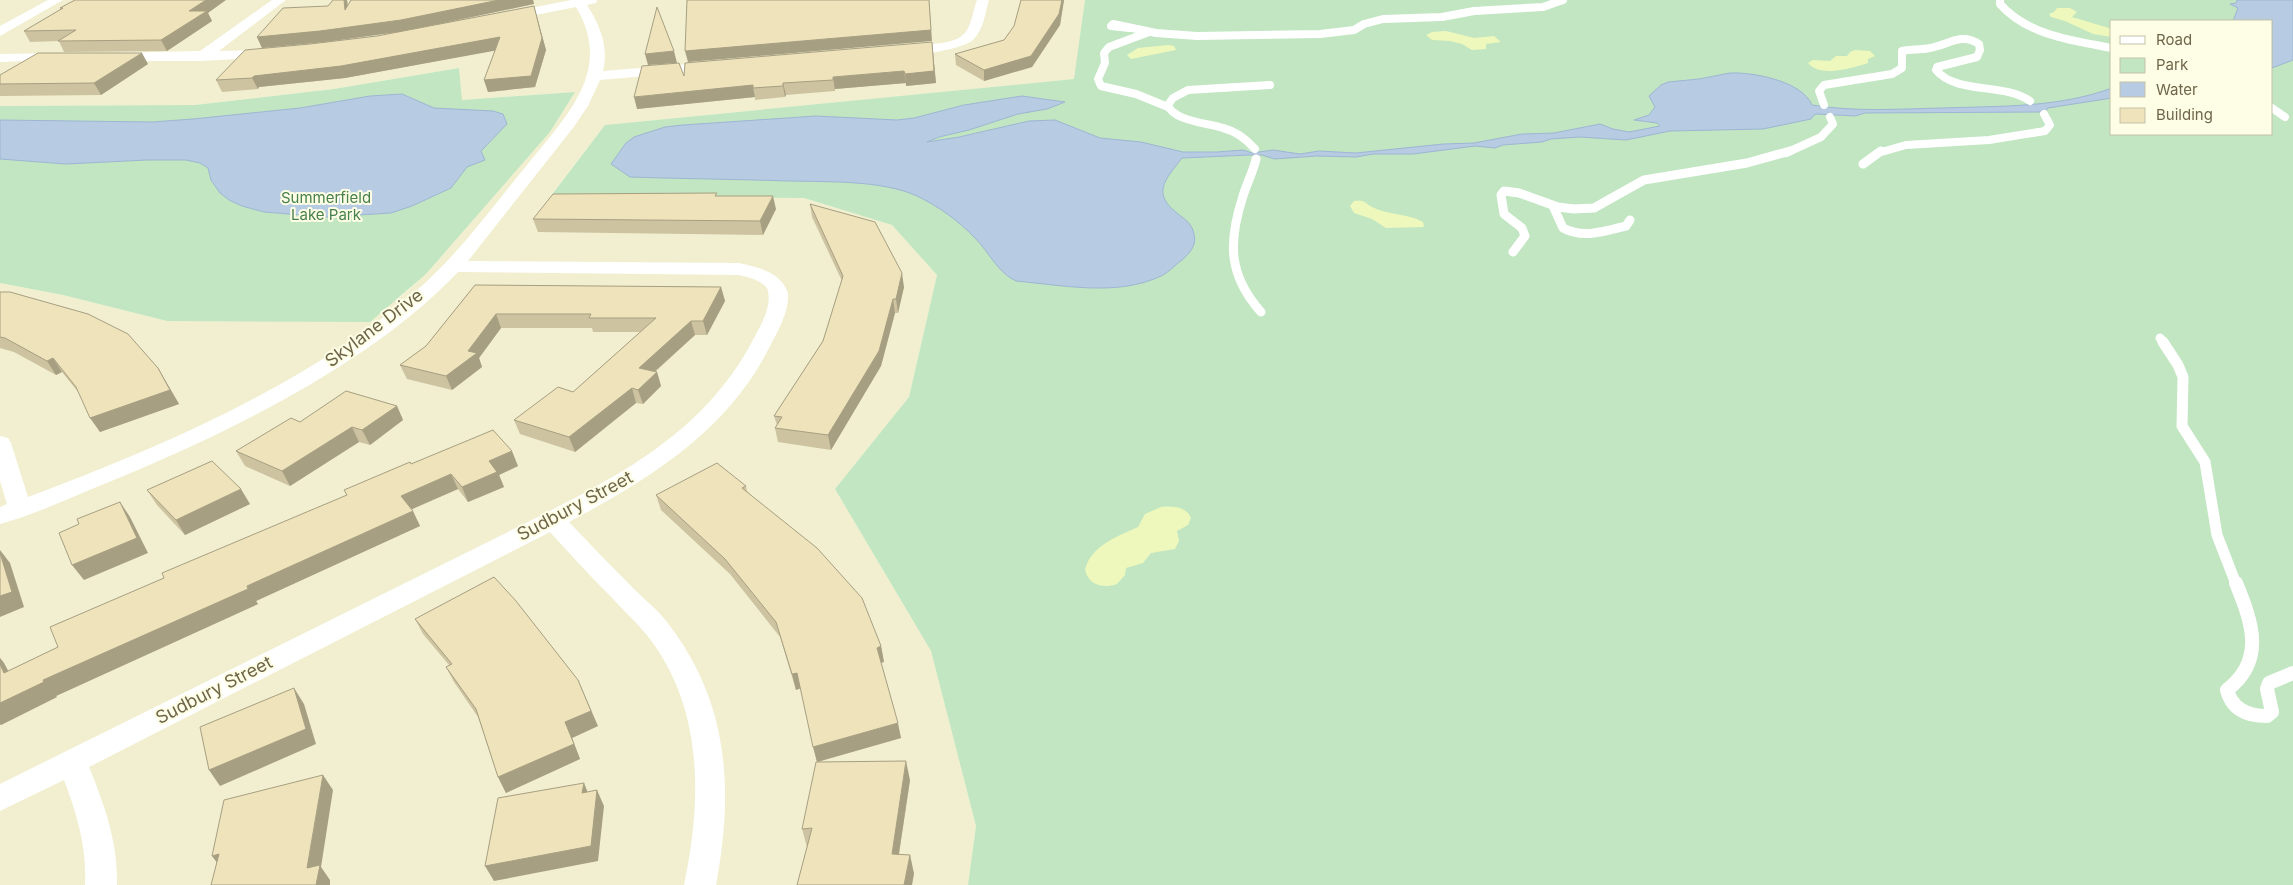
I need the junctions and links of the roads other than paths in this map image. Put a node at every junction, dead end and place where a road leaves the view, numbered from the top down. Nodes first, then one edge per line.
1 (57, 0) edge
2 (280, 0) edge
3 (983, 0) edge
4 (1563, 0) edge
5 (2000, 0) edge
6 (583, 1) edge
7 (487, 20) edge
8 (1129, 28) dead end
9 (0, 32) edge
10 (1150, 32) junction
11 (2110, 48) edge
12 (889, 51) edge
13 (282, 53) edge
14 (200, 56) junction
15 (76, 57) edge
16 (96, 57) edge
17 (0, 58) edge
18 (734, 64) edge
19 (595, 76) junction
20 (1270, 85) dead end
21 (2030, 101) dead end
22 (1824, 106) dead end
23 (1168, 107) junction
24 (2273, 109) edge
25 (2044, 114) dead end
26 (1830, 117) dead end
27 (2285, 117) dead end
28 (1255, 149) dead end
29 (1256, 159) dead end
30 (1863, 164) dead end
31 (1553, 206) junction
32 (1630, 220) dead end
33 (1513, 252) dead end
34 (451, 266) junction
35 (1261, 312) dead end
36 (2160, 338) dead end
37 (0, 443) edge
38 (10, 512) edge
39 (553, 520) junction
40 (2293, 673) edge
41 (72, 761) junction
42 (0, 798) edge
43 (101, 885) edge
44 (700, 885) edge

1 - 9 street
2 - 14 street
3 - 12 street
4 - 10 lane
5 - 11 lane
6 - 7 street
6 - 19 street, Skylane Drive
8 - 10 lane
10 - 23 lane
13 - 14 street
14 - 16 street
15 - 17 street
18 - 19 street
19 - 34 street, Skylane Drive
20 - 23 lane
21 - 22 lane
23 - 28 lane
24 - 27 lane
25 - 30 lane
26 - 31 lane
29 - 35 lane
31 - 32 lane
31 - 33 lane
34 - 38 street, Skylane Drive
34 - 39 street, Sudbury Street
36 - 40 lane
37 - 38 street
39 - 41 street, Sudbury Street
39 - 44 street
41 - 42 street, Sudbury Street
41 - 43 street

